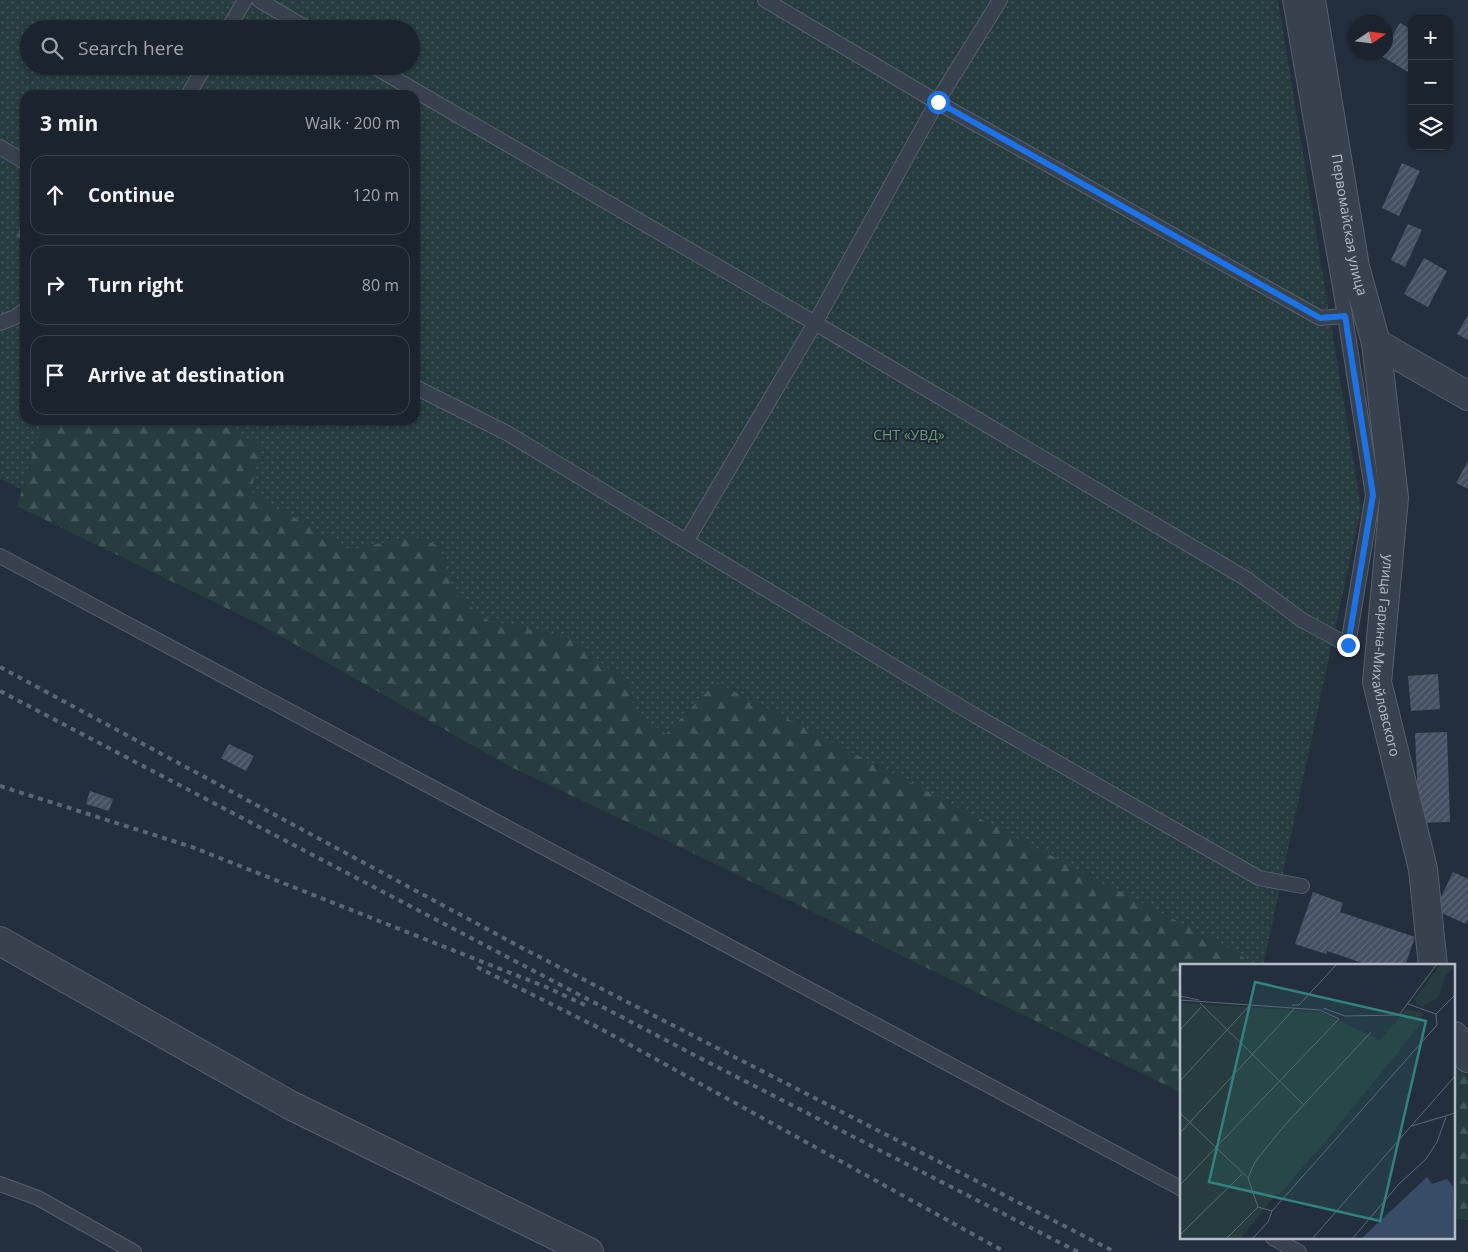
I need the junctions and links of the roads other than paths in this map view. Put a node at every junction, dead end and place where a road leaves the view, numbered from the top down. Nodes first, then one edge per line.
1 (244, 0) edge
2 (259, 0) edge
3 (766, 0) edge
4 (1000, 0) edge
5 (1290, 0) edge
6 (1311, 0) edge
7 (233, 20) edge
8 (293, 20) edge
9 (200, 75) edge
10 (388, 75) edge
11 (191, 90) edge
12 (414, 90) edge
13 (420, 93) edge
14 (938, 102) junction
15 (0, 147) edge
16 (20, 159) edge
17 (20, 314) edge
18 (1345, 316) junction
19 (0, 323) edge
20 (815, 323) junction
21 (1376, 343) junction
22 (420, 390) edge
23 (1468, 396) edge
24 (686, 540) junction
25 (0, 556) edge
26 (1302, 886) dead end
27 (0, 941) edge
28 (1433, 964) edge
29 (1456, 1039) edge
30 (1468, 1058) edge
31 (0, 1184) edge
32 (1180, 1188) edge
33 (1277, 1240) edge
34 (134, 1252) edge
35 (589, 1252) edge
36 (1299, 1252) edge

1 - 7 lane
2 - 8 lane
3 - 14 lane
4 - 14 lane
5 - 18 lane
6 - 21 street, Первомайская улица
9 - 11 lane
10 - 12 lane
13 - 20 lane
14 - 18 lane
14 - 20 lane
15 - 16 lane
17 - 19 lane
18 - 20 lane
20 - 24 lane
21 - 23 street
21 - 28 street, улица Гарина-Михайловского
22 - 24 lane
24 - 26 lane
25 - 32 lane
27 - 35 street
29 - 30 street
31 - 34 lane
33 - 36 lane

